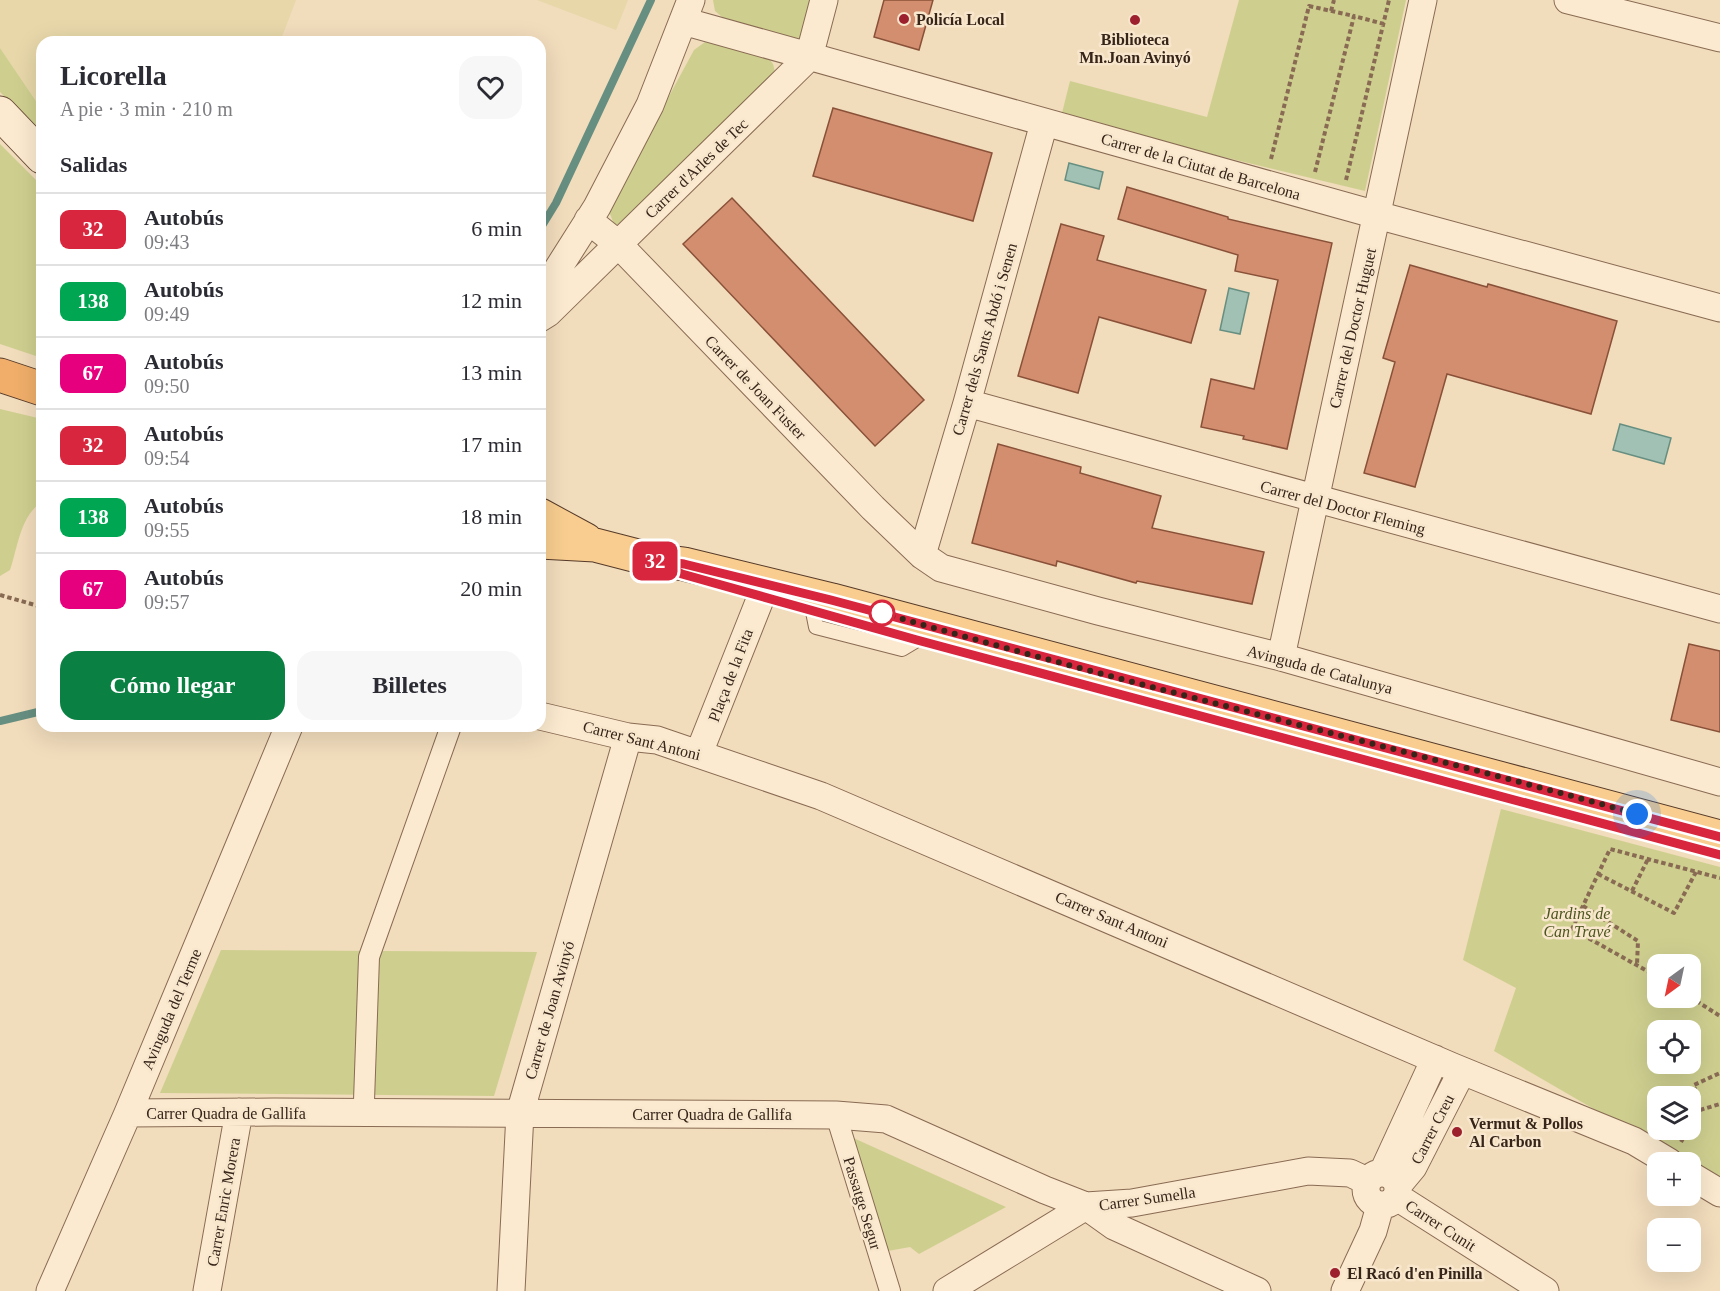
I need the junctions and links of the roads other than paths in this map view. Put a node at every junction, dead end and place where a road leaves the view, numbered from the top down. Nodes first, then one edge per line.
1 (824, 0) edge
2 (1423, 0) edge
3 (1568, 0) edge
4 (687, 11) edge
5 (1720, 38) edge
6 (809, 57) junction
7 (0, 113) edge
8 (1044, 123) junction
9 (36, 152) edge
10 (1377, 215) junction
11 (588, 220) junction
12 (618, 244) junction
13 (546, 287) edge
14 (1720, 308) edge
15 (546, 314) edge
16 (0, 375) edge
17 (36, 387) edge
18 (966, 404) junction
19 (1315, 499) junction
20 (546, 518) edge
21 (546, 542) edge
22 (595, 545) junction
23 (922, 555) junction
24 (653, 560) junction
25 (761, 597) junction
26 (1720, 609) edge
27 (1281, 657) junction
28 (546, 717) edge
29 (287, 732) edge
30 (449, 732) edge
31 (628, 737) junction
32 (699, 753) junction
33 (1720, 782) edge
34 (1720, 837) edge
35 (1708, 863) edge
36 (1435, 1059) junction
37 (1462, 1071) junction
38 (364, 1101) dead end
39 (239, 1112) junction
40 (128, 1113) junction
41 (520, 1113) junction
42 (836, 1115) junction
43 (1653, 1152) edge
44 (1701, 1182) edge
45 (1385, 1188) junction
46 (1720, 1193) edge
47 (1086, 1206) junction
48 (50, 1291) edge
49 (207, 1291) edge
50 (511, 1291) edge
51 (890, 1291) edge
52 (946, 1291) edge
53 (1257, 1291) edge
54 (1345, 1291) edge
55 (1545, 1291) edge

1 - 6 street
2 - 10 street, Carrer del Doctor Huguet
3 - 5 street
4 - 6 street, Carrer de la Ciutat de Barcelona
4 - 11 street
6 - 8 street, Carrer de la Ciutat de Barcelona
6 - 12 street, Carrer d'Arles de Tec
7 - 9 main road
8 - 10 street, Carrer de la Ciutat de Barcelona
8 - 18 street, Carrer dels Sants Abdó i Senen
10 - 14 street, Carrer de la Ciutat de Barcelona
10 - 19 street, Carrer del Doctor Huguet
11 - 12 street, Carrer de Joan Fuster
11 - 13 street
12 - 15 street, Carrer d'Arles de Tec
12 - 23 street, Carrer de Joan Fuster
16 - 17 highway
18 - 19 street, Carrer del Doctor Fleming
18 - 23 street, Carrer dels Sants Abdó i Senen
19 - 26 street, Carrer del Doctor Fleming
19 - 27 street, Carrer del Doctor Huguet
20 - 22 main road
21 - 22 main road
22 - 24 main road
23 - 27 street, Avinguda de Catalunya
24 - 25 main road
24 - 34 main road
25 - 32 street, Plaça de la Fita
25 - 35 main road
27 - 33 street, Avinguda de Catalunya
28 - 31 street, Carrer Sant Antoni
29 - 40 street, Avinguda del Terme
30 - 38 street
31 - 32 street, Carrer Sant Antoni
31 - 41 street, Carrer de Joan Avinyó
32 - 36 street, Carrer Sant Antoni
36 - 37 street, Carrer Sant Antoni
36 - 45 street, Carrer Creu
37 - 43 street, Carrer Sant Antoni
37 - 45 street, Carrer Creu
39 - 40 street, Carrer Quadra de Gallifa
39 - 41 street, Carrer Quadra de Gallifa
39 - 49 street, Carrer Enric Morera
40 - 48 street, Avinguda del Terme
41 - 42 street, Carrer Quadra de Gallifa
41 - 50 street, Carrer de Joan Avinyó
42 - 47 street, Carrer Quadra de Gallifa
42 - 51 street, Passatge Segur
44 - 46 street
45 - 47 street, Carrer Sumella
45 - 54 street, Carrer Creu
45 - 55 street, Carrer Cunit
47 - 52 street, Carrer Sumella
47 - 53 street, Carrer Quadra de Gallifa

